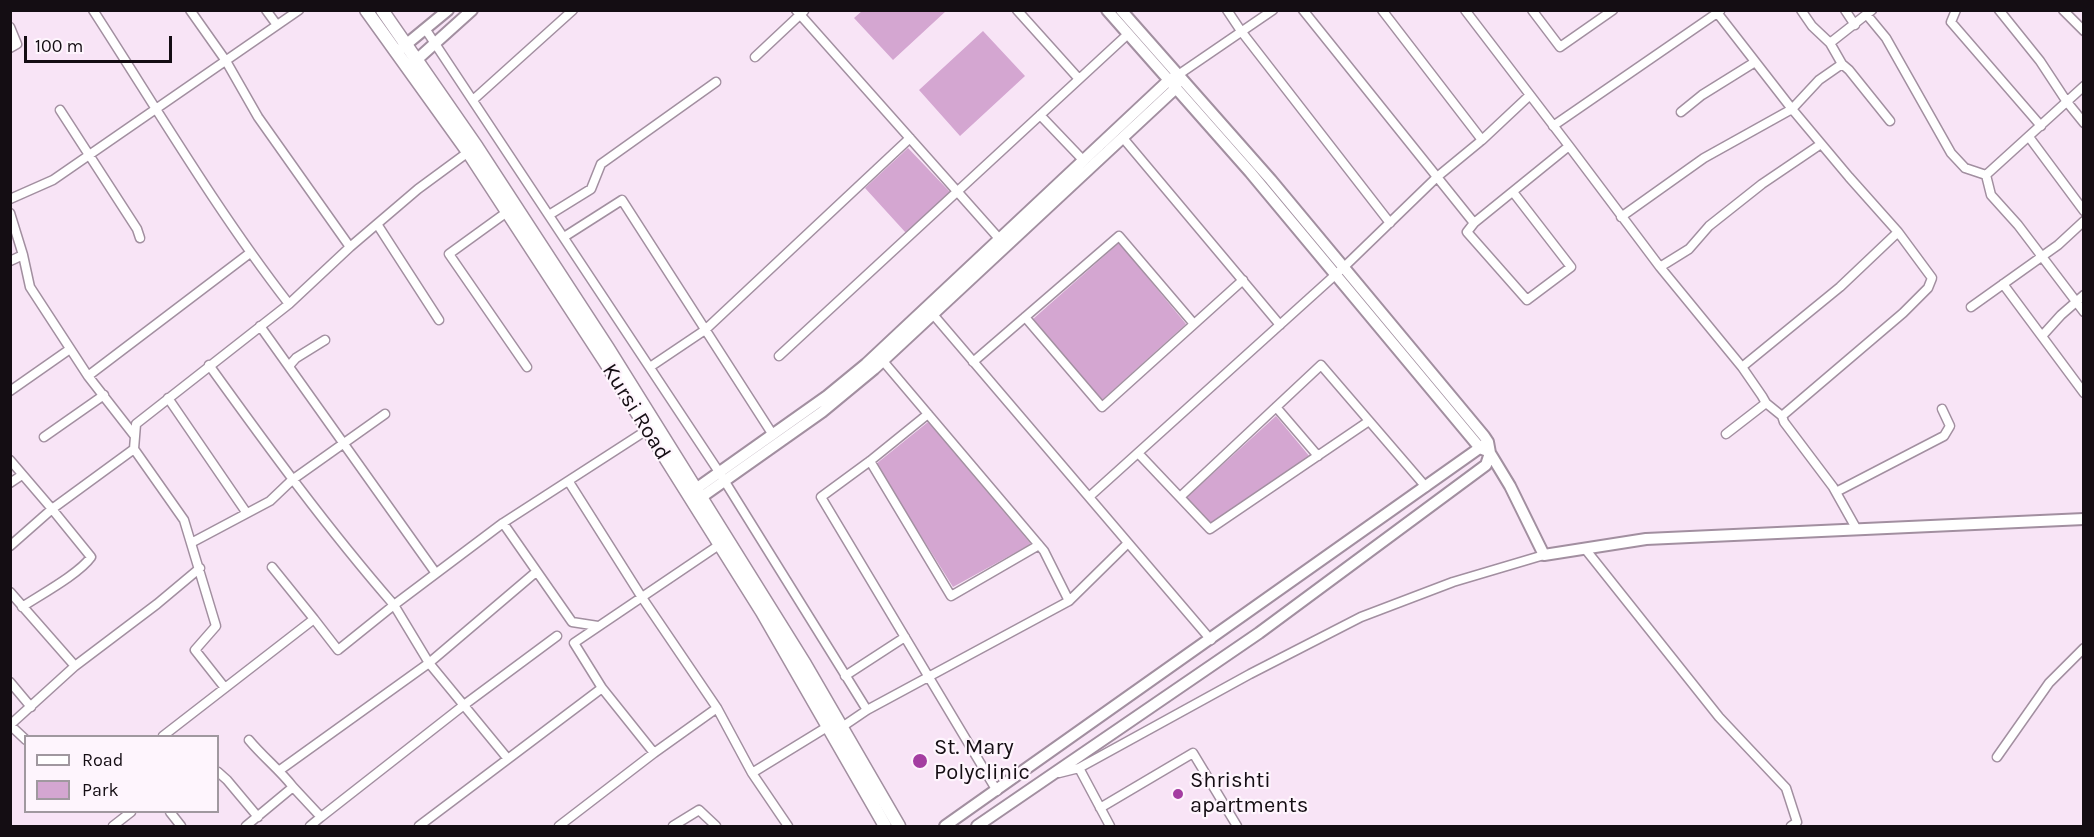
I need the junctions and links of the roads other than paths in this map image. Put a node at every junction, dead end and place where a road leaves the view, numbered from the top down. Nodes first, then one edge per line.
1 (93, 10) edge
2 (190, 10) edge
3 (266, 10) edge
4 (299, 10) edge
5 (366, 10) edge
6 (382, 10) edge
7 (448, 10) edge
8 (472, 10) edge
9 (573, 10) edge
10 (1017, 10) edge
11 (1107, 10) edge
12 (1121, 10) edge
13 (1227, 10) edge
14 (1273, 10) edge
15 (1303, 10) edge
16 (1382, 10) edge
17 (1465, 10) edge
18 (1532, 10) edge
19 (1801, 10) edge
20 (1845, 10) edge
21 (1956, 10) edge
22 (1999, 10) edge
23 (2062, 10) edge
24 (1717, 11) edge
25 (800, 12) edge
26 (1606, 12) edge
27 (1869, 13) edge
28 (1855, 25) junction
29 (277, 26) junction
30 (10, 27) edge
31 (426, 30) junction
32 (1241, 31) junction
33 (2084, 31) edge
34 (1128, 33) junction
35 (1830, 43) junction
36 (435, 44) junction
37 (10, 48) edge
38 (402, 49) junction
39 (754, 57) dead end
40 (226, 61) junction
41 (1755, 62) junction
42 (412, 64) junction
43 (1842, 64) junction
44 (1079, 79) junction
45 (1174, 81) junction
46 (716, 82) dead end
47 (2084, 86) edge
48 (1530, 95) junction
49 (473, 100) junction
50 (2067, 102) junction
51 (157, 109) junction
52 (1792, 109) junction
53 (60, 110) dead end
54 (1681, 112) dead end
55 (1040, 114) junction
56 (1890, 121) dead end
57 (2084, 123) edge
58 (1553, 126) junction
59 (2041, 126) junction
60 (2029, 137) junction
61 (910, 138) junction
62 (1123, 138) junction
63 (1482, 140) junction
64 (1821, 144) junction
65 (1569, 146) junction
66 (472, 150) junction
67 (91, 154) junction
68 (1083, 160) junction
69 (1986, 175) junction
70 (1437, 177) junction
71 (957, 192) junction
72 (1513, 192) junction
73 (10, 199) edge
74 (2084, 211) edge
75 (507, 212) junction
76 (10, 213) edge
77 (549, 215) junction
78 (1621, 217) junction
79 (2084, 221) edge
80 (1389, 223) junction
81 (377, 224) junction
82 (1474, 224) junction
83 (1898, 232) junction
84 (564, 237) junction
85 (140, 238) dead end
86 (1003, 243) junction
87 (350, 246) junction
88 (250, 253) junction
89 (23, 255) junction
90 (2042, 257) junction
91 (10, 261) edge
92 (1660, 267) junction
93 (1340, 271) junction
94 (1243, 280) junction
95 (2003, 284) junction
96 (2084, 295) edge
97 (2076, 302) junction
98 (289, 304) junction
99 (1971, 307) dead end
100 (930, 311) junction
101 (2084, 312) edge
102 (1025, 317) junction
103 (439, 320) dead end
104 (1194, 324) junction
105 (1280, 325) junction
106 (260, 326) junction
107 (705, 330) junction
108 (2042, 336) junction
109 (325, 340) dead end
110 (70, 349) junction
111 (779, 356) dead end
112 (883, 361) junction
113 (974, 362) junction
114 (209, 365) junction
115 (289, 366) junction
116 (527, 367) dead end
117 (650, 367) junction
118 (1742, 368) junction
119 (88, 376) junction
120 (10, 392) edge
121 (2084, 393) edge
122 (104, 395) junction
123 (168, 398) junction
124 (1766, 403) junction
125 (1276, 407) junction
126 (1942, 409) dead end
127 (385, 414) dead end
128 (928, 414) junction
129 (1782, 416) junction
130 (1369, 421) junction
131 (647, 430) junction
132 (1726, 434) dead end
133 (134, 435) junction
134 (773, 435) junction
135 (44, 437) dead end
136 (344, 444) junction
137 (1486, 448) junction
138 (134, 449) junction
139 (1138, 453) junction
140 (1318, 456) junction
141 (10, 460) edge
142 (870, 461) junction
143 (22, 475) junction
144 (722, 476) junction
145 (292, 480) junction
146 (569, 482) junction
147 (10, 483) edge
148 (1426, 487) junction
149 (1836, 492) junction
150 (695, 496) junction
151 (1089, 497) junction
152 (1180, 497) junction
153 (52, 509) junction
154 (246, 512) junction
155 (2084, 519) edge
156 (503, 523) junction
157 (1856, 528) junction
158 (192, 543) junction
159 (1128, 543) junction
160 (719, 545) junction
161 (1039, 545) junction
162 (10, 546) edge
163 (1586, 550) junction
164 (1544, 555) junction
165 (272, 567) dead end
166 (200, 568) junction
167 (435, 572) junction
168 (536, 572) junction
169 (10, 592) edge
170 (640, 596) junction
171 (1070, 601) junction
172 (393, 604) junction
173 (22, 607) junction
174 (315, 619) junction
175 (598, 626) junction
176 (557, 636) dead end
177 (905, 637) junction
178 (1210, 640) junction
179 (2084, 648) edge
180 (429, 663) junction
181 (75, 666) junction
182 (845, 676) junction
183 (929, 677) junction
184 (10, 682) edge
185 (225, 688) junction
186 (602, 688) junction
187 (464, 705) junction
188 (31, 707) junction
189 (717, 708) junction
190 (867, 711) junction
191 (10, 725) edge
192 (827, 727) junction
193 (842, 727) junction
194 (164, 735) edge
195 (24, 738) edge
196 (249, 740) dead end
197 (654, 753) junction
198 (1997, 758) dead end
199 (508, 759) junction
200 (1079, 768) junction
201 (280, 770) junction
202 (219, 773) edge
203 (752, 773) junction
204 (1053, 774) junction
205 (293, 787) junction
206 (997, 790) junction
207 (1100, 808) junction
208 (130, 813) edge
209 (171, 813) edge
210 (258, 817) junction
211 (321, 817) junction
212 (113, 826) edge
213 (181, 826) edge
214 (246, 826) edge
215 (310, 826) edge
216 (422, 826) edge
217 (559, 826) edge
218 (674, 826) edge
219 (717, 826) edge
220 (788, 826) edge
221 (884, 826) edge
222 (899, 826) edge
223 (945, 826) edge
224 (977, 826) edge
225 (1110, 826) edge
226 (1237, 826) edge
227 (1791, 826) edge

1 - 51 street
2 - 40 street
3 - 29 street
4 - 29 street
5 - 38 main road, Kursi Road
6 - 38 main road, Kursi Road
7 - 31 street
8 - 36 street
9 - 49 street
10 - 44 street
11 - 34 street
12 - 45 street
13 - 32 street
14 - 32 street
15 - 70 street
16 - 63 street
17 - 48 street
18 - 26 street
19 - 35 street
20 - 28 street
21 - 59 street
22 - 50 street
23 - 33 street
24 - 41 street
24 - 58 street
25 - 39 street
25 - 61 street
27 - 28 street
27 - 69 street
28 - 35 street
29 - 40 street
30 - 37 street
31 - 36 street
31 - 38 street
32 - 45 street
32 - 80 street
34 - 44 street
34 - 45 street
35 - 43 street
36 - 42 street
36 - 49 street
38 - 42 main road, Kursi Road
40 - 51 street
40 - 87 street
41 - 52 street
41 - 54 street
42 - 66 main road, Kursi Road
43 - 52 street
43 - 56 street
44 - 55 street
45 - 62 street
45 - 68 street
45 - 93 street
46 - 77 street
47 - 50 street
48 - 58 street
48 - 63 street
49 - 77 street
50 - 57 street
50 - 59 street
51 - 67 street
51 - 88 street
52 - 64 street
52 - 78 street
53 - 67 street
55 - 68 street
55 - 71 street
58 - 65 street
59 - 60 street
60 - 69 street
60 - 74 street
61 - 71 street
61 - 107 street
62 - 86 street
62 - 94 street
63 - 70 street
64 - 83 street
64 - 92 street
65 - 72 street
65 - 78 street
66 - 75 main road, Kursi Road
66 - 81 street
66 - 150 main road, Kursi Road
67 - 73 street
67 - 85 street
68 - 86 street
69 - 90 street
70 - 80 street
70 - 82 street
71 - 86 street
71 - 111 street
72 - 82 street
72 - 82 street
75 - 116 street
75 - 131 main road, Kursi Road
76 - 89 street
77 - 84 street
78 - 92 street
79 - 90 street
80 - 93 street
81 - 87 street
81 - 103 street
83 - 118 street
83 - 129 street
84 - 107 street
84 - 117 street
86 - 100 street
87 - 98 street
88 - 98 street
88 - 119 street
89 - 91 street
89 - 110 street
90 - 95 street
90 - 97 street
92 - 118 street
93 - 105 street
93 - 137 street
94 - 104 street
94 - 105 street
95 - 99 street
95 - 108 street
96 - 97 street
97 - 101 street
97 - 108 street
98 - 106 street
100 - 112 street
100 - 113 street
100 - 134 street
102 - 104 street
102 - 104 street
102 - 113 street
105 - 139 street
106 - 114 street
106 - 115 street
107 - 117 street
107 - 134 street
108 - 121 street
109 - 115 street
110 - 119 street
110 - 120 street
112 - 128 street
112 - 144 street
113 - 151 street
114 - 123 street
114 - 145 street
115 - 136 street
117 - 144 street
118 - 124 street
119 - 122 street
122 - 133 street
122 - 135 street
123 - 133 street
123 - 154 street
124 - 129 street
124 - 132 street
125 - 130 street
125 - 140 street
125 - 152 street
126 - 149 street
127 - 136 street
128 - 142 street
128 - 161 street
129 - 149 street
130 - 140 street
130 - 148 street
131 - 146 street
131 - 150 main road, Kursi Road
133 - 138 street
134 - 144 street
136 - 145 street
136 - 167 street
137 - 148 street
137 - 164 street
137 - 204 street
138 - 153 street
138 - 158 street
139 - 151 street
139 - 152 street
140 - 152 street
141 - 143 street
142 - 161 street
142 - 177 street
143 - 147 street
143 - 153 street
144 - 150 street
144 - 182 street
145 - 154 street
145 - 172 street
146 - 156 street
146 - 170 street
148 - 178 street
149 - 157 street
150 - 160 main road, Kursi Road
150 - 193 main road, Kursi Road
151 - 159 street
153 - 162 street
153 - 173 street
154 - 158 street
155 - 157 street
156 - 167 street
156 - 168 street
157 - 163 street
158 - 166 street
159 - 171 street
159 - 178 street
160 - 170 street
160 - 192 main road, Kursi Road
161 - 171 street
163 - 164 street
163 - 227 street
164 - 200 street
165 - 174 street
166 - 181 street
166 - 185 street
167 - 172 street
168 - 175 street
168 - 180 street
169 - 173 street
170 - 175 street
170 - 189 street
171 - 183 street
172 - 174 street
172 - 180 street
173 - 181 street
174 - 185 street
175 - 186 street
176 - 187 street
177 - 182 street
177 - 183 street
178 - 206 street
179 - 198 street
180 - 187 street
180 - 201 street
181 - 188 street
182 - 190 street
183 - 190 street
183 - 206 street
184 - 188 street
185 - 194 street
186 - 197 street
186 - 199 street
187 - 199 street
187 - 211 street
188 - 191 street
189 - 197 street
189 - 203 street
190 - 193 street
191 - 195 street
192 - 203 street
192 - 221 main road, Kursi Road
193 - 222 main road, Kursi Road
196 - 201 street
197 - 217 street
199 - 216 street
200 - 204 street
200 - 207 street
201 - 205 street
202 - 210 street
203 - 220 street
204 - 224 street
205 - 210 street
205 - 211 street
206 - 223 street
207 - 225 street
207 - 226 street
208 - 212 street
209 - 213 street
210 - 214 street
211 - 215 street
218 - 219 street

